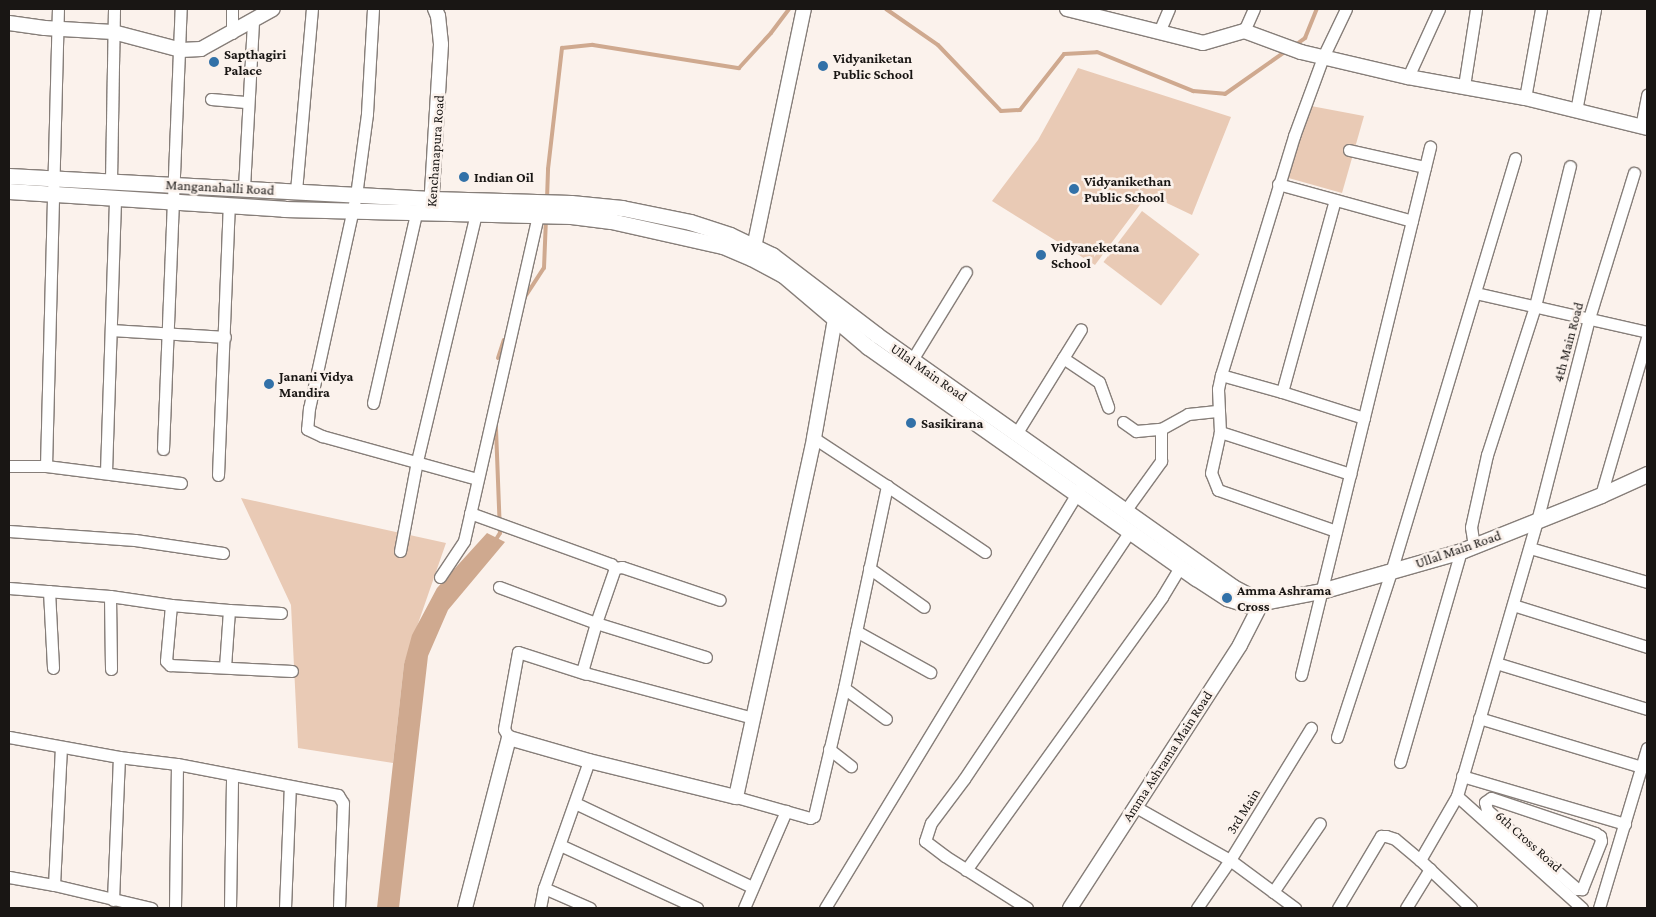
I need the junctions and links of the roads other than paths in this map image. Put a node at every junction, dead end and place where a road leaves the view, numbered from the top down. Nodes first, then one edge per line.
1 (58, 9) edge
2 (114, 9) edge
3 (181, 9) edge
4 (232, 9) edge
5 (273, 9) edge
6 (312, 9) edge
7 (372, 9) edge
8 (435, 9) edge
9 (804, 9) edge
10 (1067, 9) edge
11 (1169, 9) edge
12 (1254, 9) edge
13 (1346, 9) edge
14 (1438, 9) edge
15 (1476, 9) edge
16 (1541, 9) edge
17 (1595, 9) edge
18 (1102, 13) edge
19 (253, 20) junction
20 (9, 23) edge
21 (58, 29) junction
22 (1244, 31) junction
23 (113, 32) junction
24 (1159, 32) junction
25 (232, 33) junction
26 (181, 50) junction
27 (1323, 57) junction
28 (1408, 77) junction
29 (1464, 86) junction
30 (1647, 95) edge
31 (1525, 98) junction
32 (211, 100) dead end
33 (248, 102) junction
34 (1576, 112) junction
35 (1644, 128) edge
36 (1430, 147) dead end
37 (1349, 150) dead end
38 (1515, 158) dead end
39 (1570, 166) dead end
40 (1425, 167) junction
41 (1634, 173) dead end
42 (9, 176) edge
43 (111, 181) junction
44 (176, 184) junction
45 (1278, 184) junction
46 (54, 186) junction
47 (244, 188) junction
48 (9, 191) edge
49 (296, 191) junction
50 (356, 195) junction
51 (115, 198) junction
52 (1334, 200) junction
53 (175, 202) junction
54 (229, 205) junction
55 (426, 209) junction
56 (538, 209) junction
57 (354, 210) junction
58 (571, 210) joint
59 (476, 214) junction
60 (1412, 221) junction
61 (753, 252) junction
62 (966, 272) dead end
63 (1476, 293) junction
64 (1535, 306) junction
65 (836, 313) junction
66 (1589, 318) junction
67 (1081, 329) dead end
68 (112, 330) junction
69 (1647, 332) edge
70 (168, 334) junction
71 (225, 337) junction
72 (1647, 338) edge
73 (1063, 358) junction
74 (912, 360) junction
75 (1221, 375) junction
76 (1282, 392) junction
77 (372, 403) dead end
78 (1108, 407) dead end
79 (1219, 412) junction
80 (1364, 418) junction
81 (1123, 422) dead end
82 (1161, 429) junction
83 (1220, 432) junction
84 (1016, 434) junction
85 (814, 438) junction
86 (164, 449) dead end
87 (417, 461) junction
88 (9, 466) edge
89 (46, 466) junction
90 (106, 472) junction
91 (1350, 474) junction
92 (1647, 474) edge
93 (218, 475) dead end
94 (477, 479) junction
95 (181, 483) dead end
96 (887, 486) junction
97 (1080, 488) junction
98 (1601, 495) junction
99 (1125, 511) junction
100 (470, 513) junction
101 (1537, 521) junction
102 (9, 531) edge
103 (1130, 531) junction
104 (1336, 531) junction
105 (1468, 548) junction
106 (1530, 548) junction
107 (400, 551) dead end
108 (985, 552) dead end
109 (223, 553) dead end
110 (1180, 567) junction
111 (615, 568) junction
112 (869, 568) junction
113 (1391, 572) junction
114 (440, 577) dead end
115 (1647, 582) edge
116 (499, 587) dead end
117 (9, 588) edge
118 (1321, 590) junction
119 (49, 591) junction
120 (110, 596) junction
121 (720, 600) dead end
122 (1262, 602) junction
123 (171, 605) junction
124 (1513, 606) junction
125 (924, 607) dead end
126 (229, 610) junction
127 (281, 613) dead end
128 (596, 623) junction
129 (856, 631) junction
130 (1647, 647) edge
131 (706, 657) dead end
132 (1496, 664) junction
133 (225, 667) junction
134 (54, 668) dead end
135 (111, 669) dead end
136 (292, 671) dead end
137 (930, 672) dead end
138 (586, 674) junction
139 (1301, 675) dead end
140 (844, 688) junction
141 (1647, 709) edge
142 (753, 718) junction
143 (1479, 718) junction
144 (886, 719) dead end
145 (1311, 728) dead end
146 (9, 737) edge
147 (1338, 737) dead end
148 (509, 738) junction
149 (61, 747) junction
150 (1647, 748) edge
151 (829, 749) junction
152 (119, 757) junction
153 (589, 761) junction
154 (1400, 762) dead end
155 (177, 764) junction
156 (851, 766) dead end
157 (1642, 767) junction
158 (232, 775) junction
159 (1462, 776) junction
160 (290, 786) junction
161 (1457, 796) junction
162 (736, 797) junction
163 (575, 803) junction
164 (1134, 806) junction
165 (786, 811) junction
166 (1320, 823) dead end
167 (1624, 824) junction
168 (560, 844) junction
169 (1230, 860) junction
170 (1420, 860) junction
171 (1593, 862) junction
172 (1430, 869) junction
173 (966, 870) junction
174 (1611, 870) junction
175 (9, 877) edge
176 (54, 885) junction
177 (752, 887) junction
178 (544, 888) junction
179 (1273, 892) junction
180 (113, 900) junction
181 (151, 908) edge
182 (175, 908) edge
183 (230, 908) edge
184 (285, 908) edge
185 (339, 908) edge
186 (466, 908) edge
187 (540, 908) edge
188 (590, 908) edge
189 (697, 908) edge
190 (744, 908) edge
191 (825, 908) edge
192 (1027, 908) edge
193 (1070, 908) edge
194 (1197, 908) edge
195 (1296, 908) edge
196 (1338, 908) edge
197 (1406, 908) edge
198 (1471, 908) edge
199 (1582, 908) edge
200 (1599, 908) edge

1 - 21 street
2 - 23 street
3 - 26 street
4 - 25 street
5 - 19 street
6 - 49 street
7 - 50 street
8 - 55 street, Kenchanapura Road
9 - 61 street
10 - 18 street
11 - 24 street
12 - 22 street
13 - 27 street
14 - 28 street
15 - 29 street
16 - 31 street
17 - 34 street
18 - 24 street
19 - 25 street
19 - 33 street
20 - 21 street
21 - 23 street
21 - 46 street
22 - 24 street
22 - 27 street
23 - 26 street
23 - 43 street
25 - 26 street
26 - 44 street
27 - 28 street
27 - 45 street
28 - 29 street
29 - 31 street
30 - 35 street
31 - 34 street
32 - 33 street
33 - 47 street
34 - 35 street
36 - 40 street
37 - 40 street
38 - 63 street
39 - 64 street
40 - 60 street
41 - 66 street, 4th Main Road
42 - 46 main road, Manganahalli Road
43 - 44 main road, Manganahalli Road
43 - 46 main road, Manganahalli Road
44 - 47 main road, Manganahalli Road
44 - 53 street
45 - 52 street
45 - 75 street
46 - 48 main road, Manganahalli Road
46 - 51 main road, Manganahalli Road
46 - 89 street
47 - 49 main road, Manganahalli Road
49 - 50 main road, Manganahalli Road
50 - 55 main road, Manganahalli Road
50 - 57 street
51 - 53 main road, Manganahalli Road
51 - 68 street
52 - 60 street
52 - 76 street
53 - 54 main road, Manganahalli Road
53 - 70 street
54 - 57 main road, Manganahalli Road
54 - 71 street
55 - 56 main road
55 - 57 main road, Manganahalli Road
55 - 59 main road, Kenchanapura Road
55 - 77 street
56 - 58 main road, Kenchanapura Road
56 - 59 main road, Kenchanapura Road
56 - 94 street
57 - 87 street
58 - 61 main road, Ullal Main Road
59 - 87 street
60 - 80 street
61 - 65 main road, Ullal Main Road
62 - 74 street
63 - 64 street
63 - 113 street
64 - 66 street
64 - 105 street
65 - 74 main road, Ullal Main Road
65 - 85 street
65 - 97 main road, Ullal Main Road
66 - 69 street
66 - 101 street, 4th Main Road
67 - 73 street
68 - 70 street
68 - 90 street
70 - 71 street
70 - 86 street
71 - 93 street
72 - 98 street
73 - 78 street
73 - 84 street
74 - 84 main road, Ullal Main Road
75 - 76 street
75 - 79 street
76 - 80 street
79 - 82 street
79 - 83 street
80 - 91 street
81 - 82 street
82 - 99 street
83 - 91 street
83 - 104 street
84 - 97 main road, Ullal Main Road
85 - 96 street
85 - 142 street
87 - 94 street
87 - 107 street
88 - 89 street
89 - 90 street
90 - 95 street
91 - 104 street
92 - 98 main road, Ullal Main Road
94 - 100 street
96 - 108 street
96 - 112 street
97 - 99 main road, Ullal Main Road
97 - 103 main road, Ullal Main Road
97 - 191 street
98 - 101 main road, Ullal Main Road
99 - 122 main road, Ullal Main Road
100 - 111 street
100 - 114 street
101 - 105 main road, Ullal Main Road
101 - 106 street, 4th Main Road
102 - 109 street
103 - 110 main road, Ullal Main Road
103 - 173 street
104 - 118 street
105 - 113 main road, Ullal Main Road
105 - 154 street
106 - 115 street
106 - 124 street, 4th Main Road
110 - 122 main road, Ullal Main Road
110 - 173 street
111 - 121 street
111 - 128 street
112 - 125 street
112 - 129 street
113 - 118 main road, Ullal Main Road
113 - 147 street
116 - 128 street
117 - 119 street
118 - 122 main road, Ullal Main Road
118 - 139 street
119 - 120 street
119 - 134 street
120 - 123 street
120 - 135 street
122 - 164 street, Amma Ashrama Main Road
123 - 126 street
123 - 133 street
124 - 130 street
124 - 132 street, 4th Main Road
126 - 127 street
126 - 133 street
128 - 131 street
128 - 138 street
129 - 137 street
129 - 140 street
132 - 141 street
132 - 143 street, 4th Main Road
133 - 136 street
138 - 142 street
138 - 148 street
140 - 144 street
140 - 151 street
142 - 162 street
143 - 157 street
143 - 159 street, 4th Main Road
145 - 169 street, 3rd Main
146 - 149 street
148 - 153 street
148 - 186 street
149 - 152 street
149 - 176 street
150 - 157 street
151 - 156 street
151 - 165 street
152 - 155 street
152 - 180 street
153 - 162 street
153 - 163 street
155 - 158 street
155 - 182 street
157 - 167 street
158 - 160 street
158 - 183 street
159 - 161 street, 4th Main Road
159 - 167 street
160 - 184 street
160 - 185 street
161 - 170 street, 4th Main Road
161 - 199 street, 6th Cross Road
162 - 165 street
163 - 168 street
163 - 177 street
164 - 169 street
164 - 193 street, Amma Ashrama Main Road
165 - 177 street
166 - 179 street
167 - 174 street
168 - 178 street
168 - 189 street
169 - 179 street
169 - 194 street, 3rd Main
170 - 172 street
170 - 196 street
171 - 171 street
171 - 174 street
172 - 197 street
172 - 198 street
173 - 192 street
174 - 200 street
175 - 176 street
176 - 180 street
177 - 190 street
178 - 187 street
178 - 188 street
179 - 195 street
180 - 181 street

